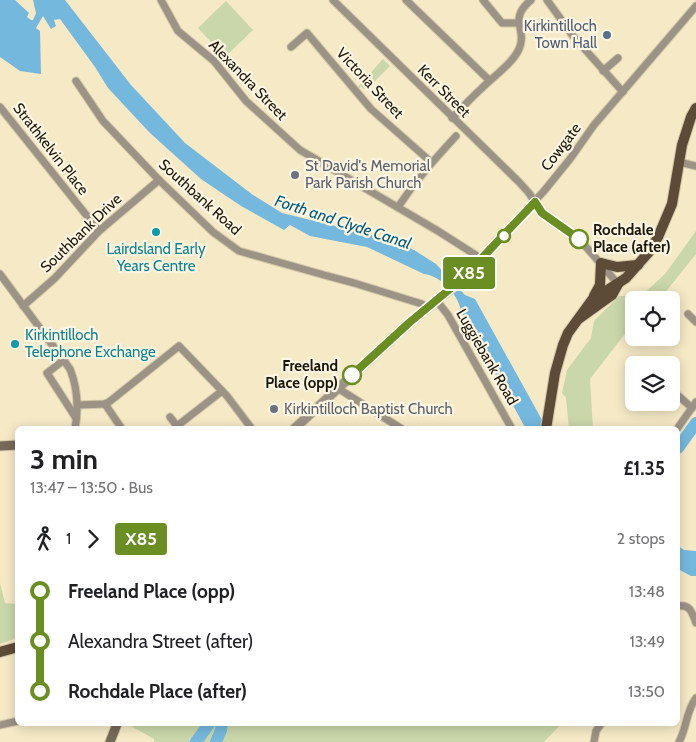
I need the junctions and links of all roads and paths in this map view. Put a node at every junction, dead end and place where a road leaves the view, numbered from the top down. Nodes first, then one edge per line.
1 (161, 0) edge
2 (333, 0) edge
3 (406, 0) edge
4 (483, 0) edge
5 (531, 0) edge
6 (547, 0) edge
7 (696, 6) edge
8 (518, 23) junction
9 (291, 47) dead end
10 (618, 58) dead end
11 (603, 71) junction
12 (489, 80) junction
13 (76, 81) dead end
14 (623, 92) junction
15 (0, 107) edge
16 (696, 108) edge
17 (452, 118) junction
18 (456, 136) dead end
19 (431, 162) junction
20 (679, 162) junction
21 (696, 166) edge
22 (159, 180) junction
23 (535, 202) junction
24 (398, 207) junction
25 (99, 231) junction
26 (482, 259) junction
27 (601, 263) junction
28 (638, 265) junction
29 (0, 274) edge
30 (461, 281) joint
31 (618, 284) junction
32 (439, 299) junction
33 (592, 300) junction
34 (23, 306) junction
35 (426, 308) junction
36 (688, 314) dead end
37 (577, 321) junction
38 (696, 322) edge
39 (64, 360) junction
40 (339, 389) junction
41 (222, 391) junction
42 (680, 395) edge
43 (78, 404) junction
44 (105, 404) junction
45 (694, 405) edge
46 (170, 417) dead end
47 (77, 419) junction
48 (76, 426) edge
49 (120, 426) edge
50 (174, 426) edge
51 (176, 426) edge
52 (250, 426) edge
53 (297, 426) edge
54 (397, 426) edge
55 (510, 426) edge
56 (546, 426) edge
57 (678, 426) edge
58 (15, 445) edge
59 (0, 446) edge
60 (680, 606) edge
61 (696, 623) edge
62 (15, 648) edge
63 (0, 652) edge
64 (696, 698) edge
65 (15, 722) edge
66 (0, 724) edge
67 (116, 726) edge
68 (600, 726) edge
69 (110, 742) edge
70 (594, 742) edge
71 (679, 742) edge

1 - 24 street, Alexandra Street
2 - 17 street, Kerr Street
3 - 12 street
4 - 8 street
5 - 8 street
6 - 11 street
7 - 14 street, Cowgate
8 - 12 street
9 - 19 street, Victoria Street
10 - 11 street
11 - 14 street
12 - 17 street
13 - 22 street, Southbank Road
14 - 23 street, Cowgate
15 - 25 street, Strathkelvin Place
16 - 20 main road
17 - 23 street, Kerr Street
18 - 19 street
19 - 24 street
20 - 21 street
20 - 28 main road
22 - 25 street, Southbank Drive
22 - 35 street, Southbank Road
23 - 26 street, Cowgate
23 - 27 street, Kerr Street
24 - 26 street, Alexandra Street
25 - 34 street, Southbank Drive
26 - 30 street, Cowgate
27 - 28 main road
27 - 31 street, Kerr Street
27 - 33 main road
28 - 31 main road
29 - 34 street
30 - 32 street, Cowgate
31 - 33 main road
31 - 37 main road
32 - 35 street, Cowgate
32 - 55 street, Luggiebank Road
33 - 37 main road
34 - 39 street
35 - 40 street, Cowgate
36 - 38 street
37 - 56 main road
39 - 43 street
39 - 47 street
40 - 53 street, Cowgate
40 - 54 street
41 - 44 street
41 - 51 street
41 - 52 street
42 - 45 street
43 - 44 street
43 - 47 street
44 - 49 street
45 - 57 street
46 - 50 street
47 - 48 street
58 - 59 main road
60 - 61 street
62 - 63 main road
64 - 71 street
65 - 66 street
67 - 69 main road
68 - 70 street

